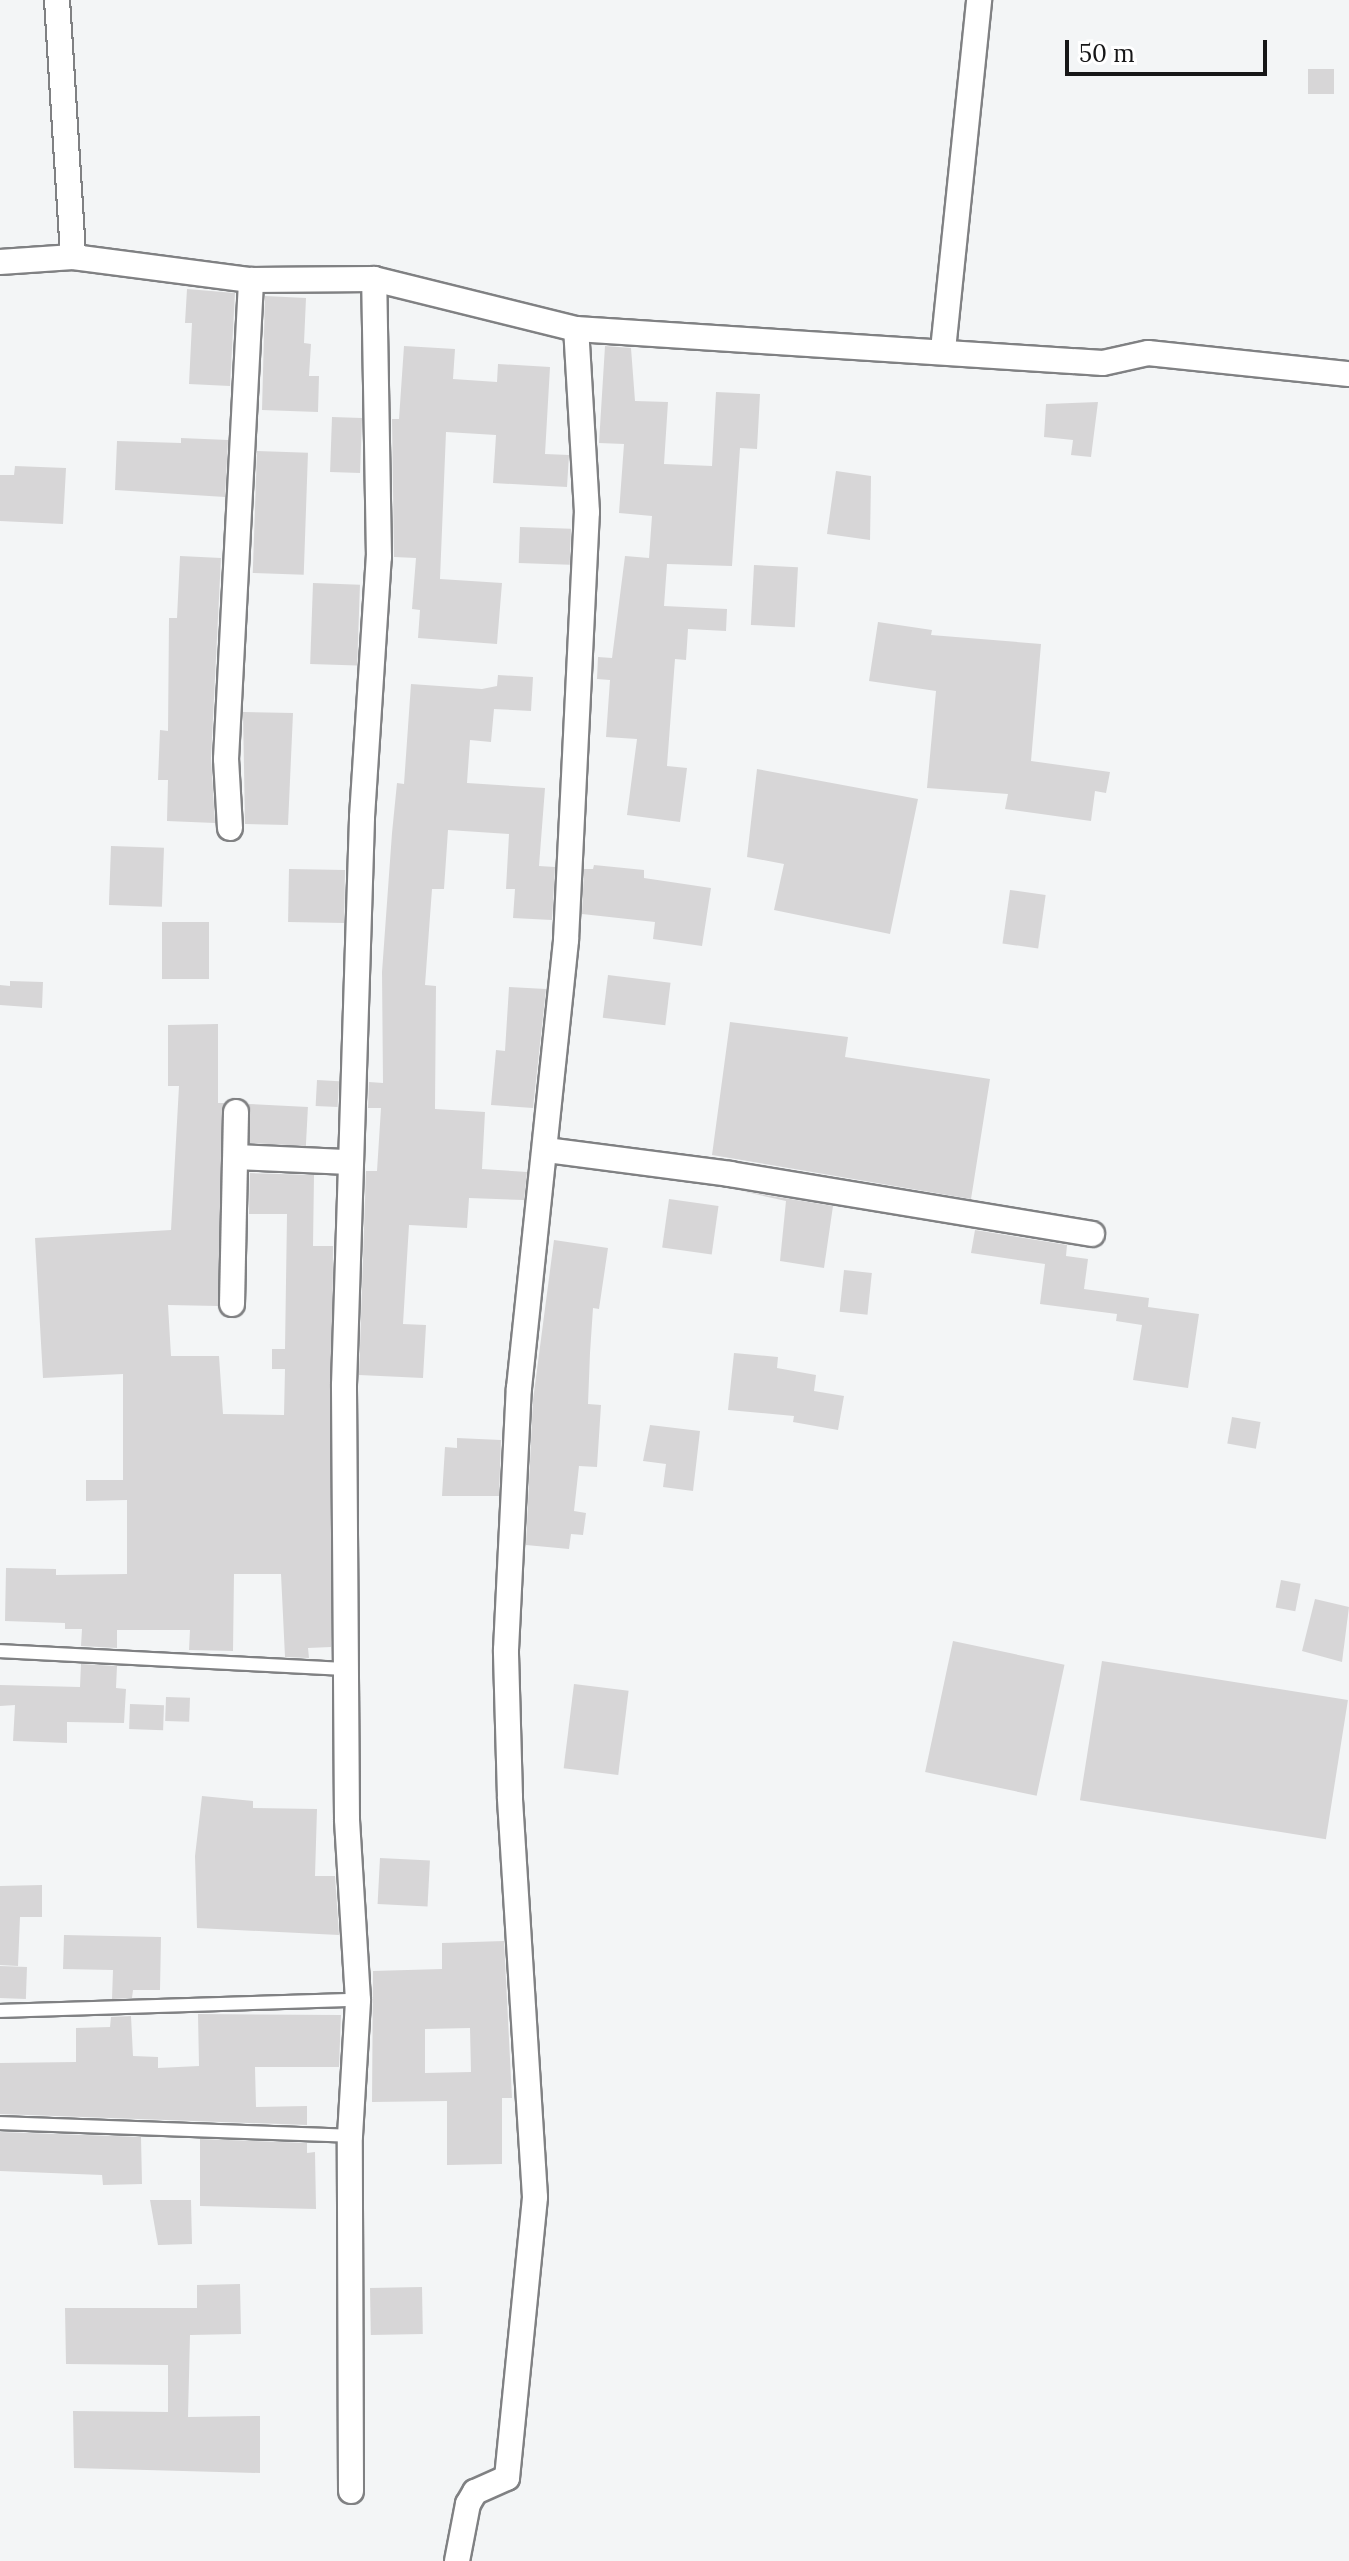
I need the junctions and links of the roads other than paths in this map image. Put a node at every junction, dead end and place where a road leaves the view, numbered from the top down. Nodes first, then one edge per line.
1 (57, 0) edge
2 (979, 0) edge
3 (73, 257) junction
4 (0, 262) edge
5 (374, 279) junction
6 (251, 280) junction
7 (576, 329) junction
8 (943, 350) junction
9 (1349, 374) edge
10 (230, 828) dead end
11 (236, 1112) dead end
12 (546, 1150) junction
13 (237, 1157) junction
14 (349, 1162) junction
15 (1092, 1234) dead end
16 (232, 1304) dead end
17 (0, 1651) edge
18 (344, 1669) junction
19 (358, 2000) junction
20 (0, 2011) edge
21 (0, 2123) edge
22 (350, 2136) junction
23 (351, 2491) dead end
24 (457, 2561) edge

1 - 3 street
2 - 8 street
3 - 4 street
3 - 6 street
5 - 6 street
5 - 7 street
5 - 14 street
6 - 10 street
7 - 8 street
7 - 12 street
8 - 9 street
11 - 13 street
12 - 15 street
12 - 24 street
13 - 14 street
13 - 16 street
14 - 18 street
17 - 18 lane
18 - 19 street
19 - 20 lane
19 - 22 street
21 - 22 lane
22 - 23 street

